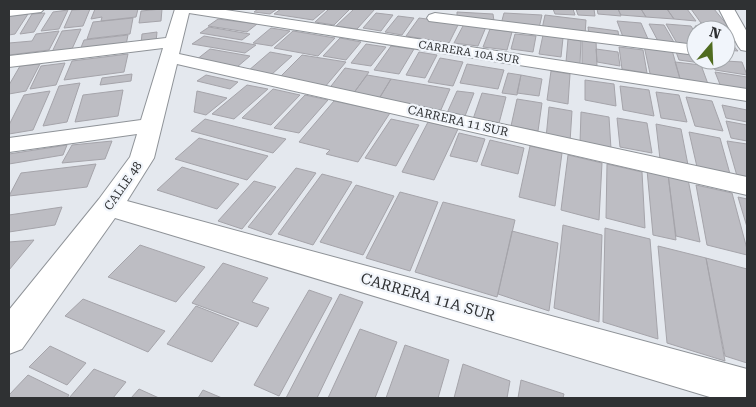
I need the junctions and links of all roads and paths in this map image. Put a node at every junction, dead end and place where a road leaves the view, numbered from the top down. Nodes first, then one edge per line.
1 (36, 9) edge
2 (182, 9) edge
3 (191, 9) edge
4 (726, 9) edge
5 (9, 11) edge
6 (434, 18) dead end
7 (686, 49) edge
8 (171, 50) junction
9 (743, 52) edge
10 (9, 61) edge
11 (747, 95) edge
12 (151, 125) junction
13 (9, 145) edge
14 (747, 186) edge
15 (109, 206) junction
16 (9, 337) edge
17 (747, 389) edge

1 - 5 street
2 - 8 street, CALLE 48
3 - 11 street, CARRERA 10A SUR
4 - 9 street
6 - 7 street
8 - 10 street, CARRERA 11 SUR
8 - 12 street, CALLE 48
8 - 14 street, CARRERA 11 SUR
12 - 13 street
12 - 15 street, CALLE 48
15 - 16 street, CALLE 48
15 - 17 street, CARRERA 11A SUR

